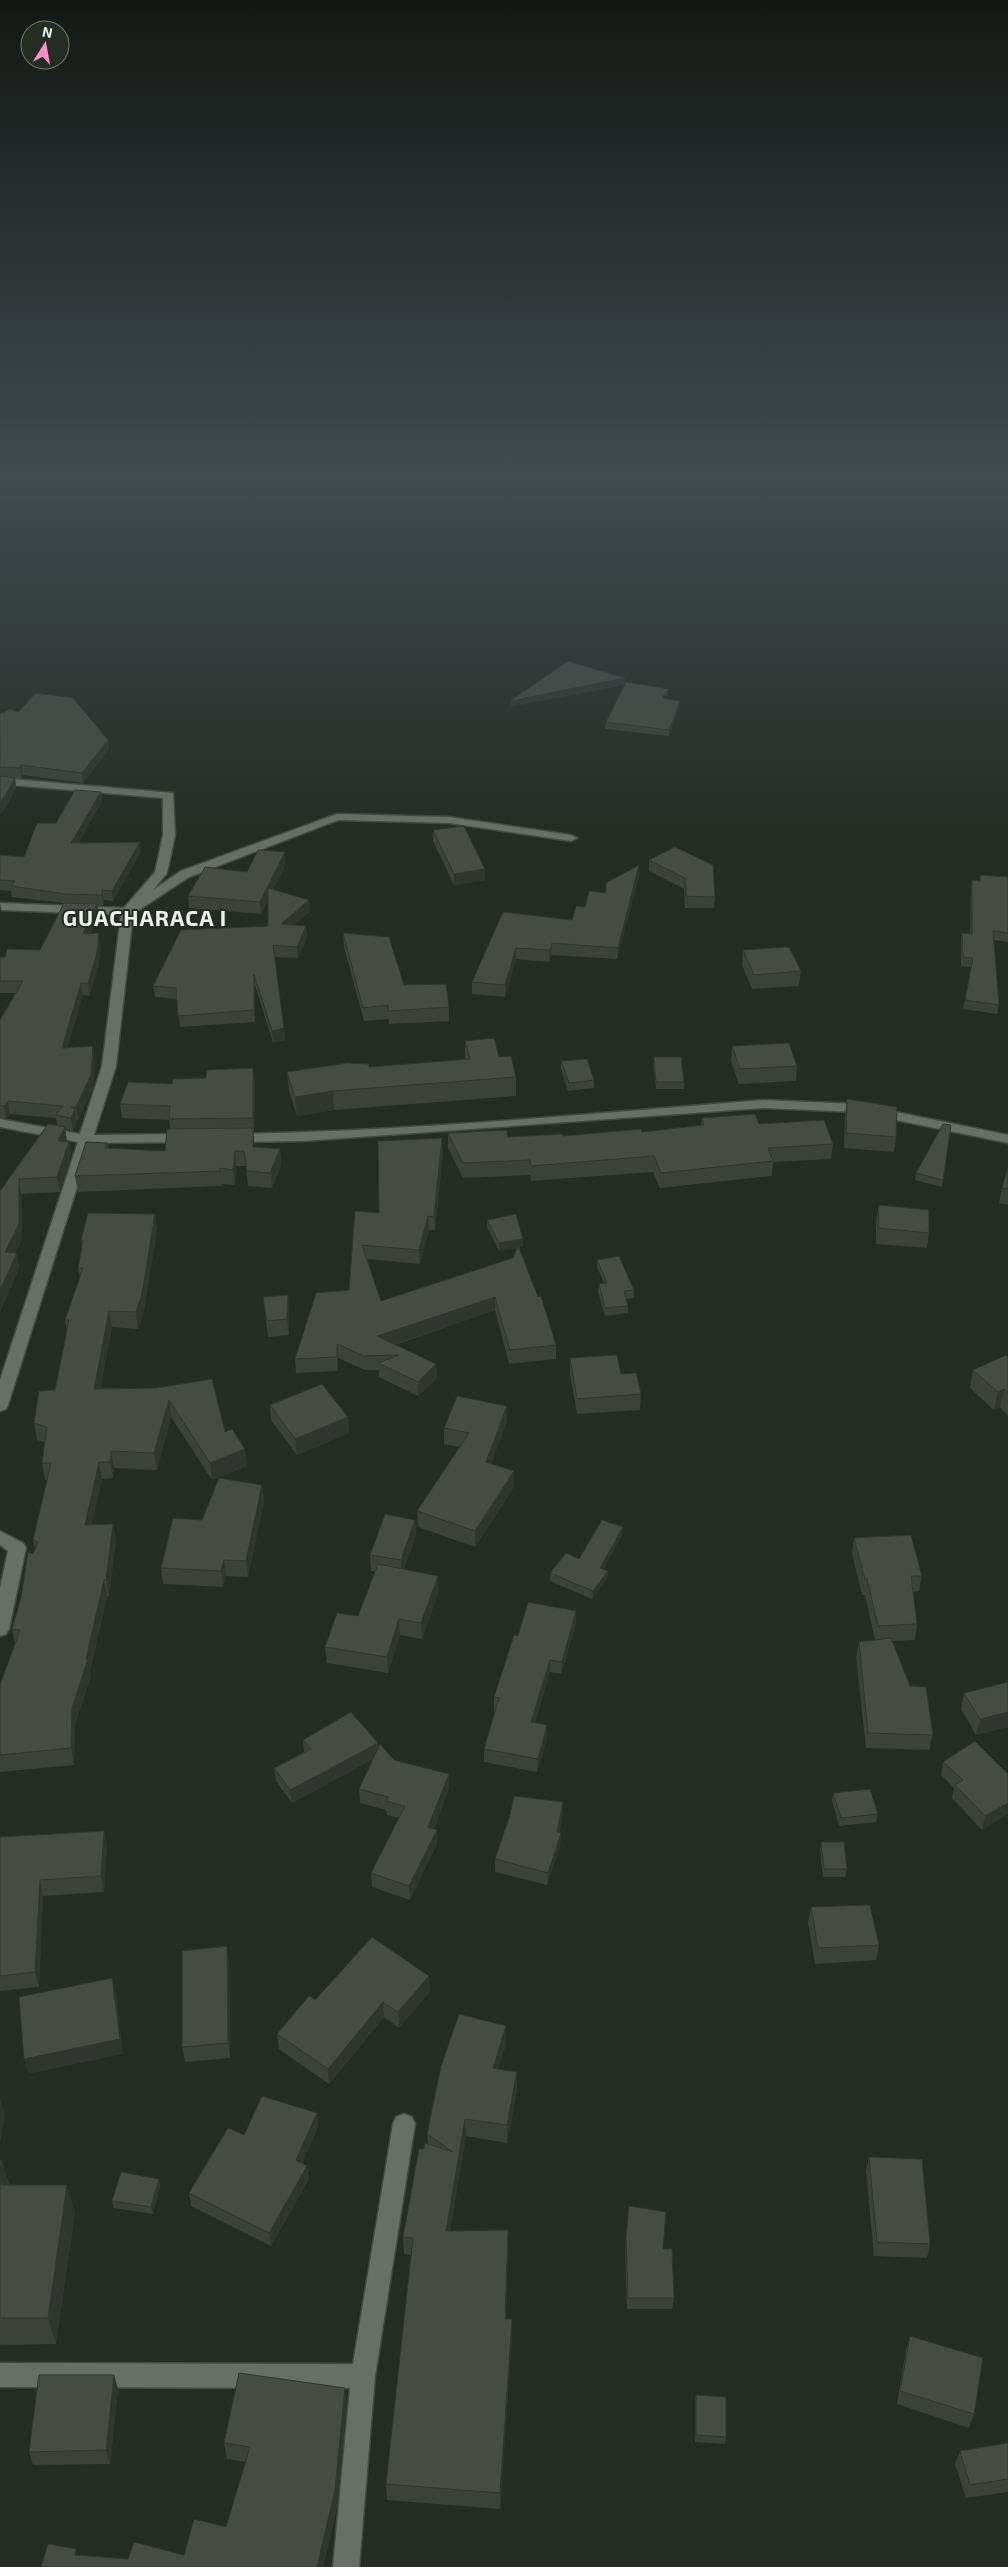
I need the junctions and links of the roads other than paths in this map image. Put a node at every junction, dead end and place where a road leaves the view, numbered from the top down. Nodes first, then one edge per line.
1 (0, 781) edge
2 (572, 838) dead end
3 (2, 906) dead end
4 (127, 912) junction
5 (0, 1123) edge
6 (204, 1138) edge
7 (224, 1138) edge
8 (1008, 1139) edge
9 (86, 1140) junction
10 (0, 1404) edge
11 (0, 1537) edge
12 (0, 1629) edge
13 (404, 2124) dead end
14 (0, 2375) edge
15 (363, 2376) junction
16 (346, 2567) edge

1 - 4 street
2 - 4 street
3 - 4 street
4 - 9 street
5 - 9 street
6 - 9 street
7 - 8 street
9 - 10 street
11 - 12 street
13 - 15 street
14 - 15 street
15 - 16 street

